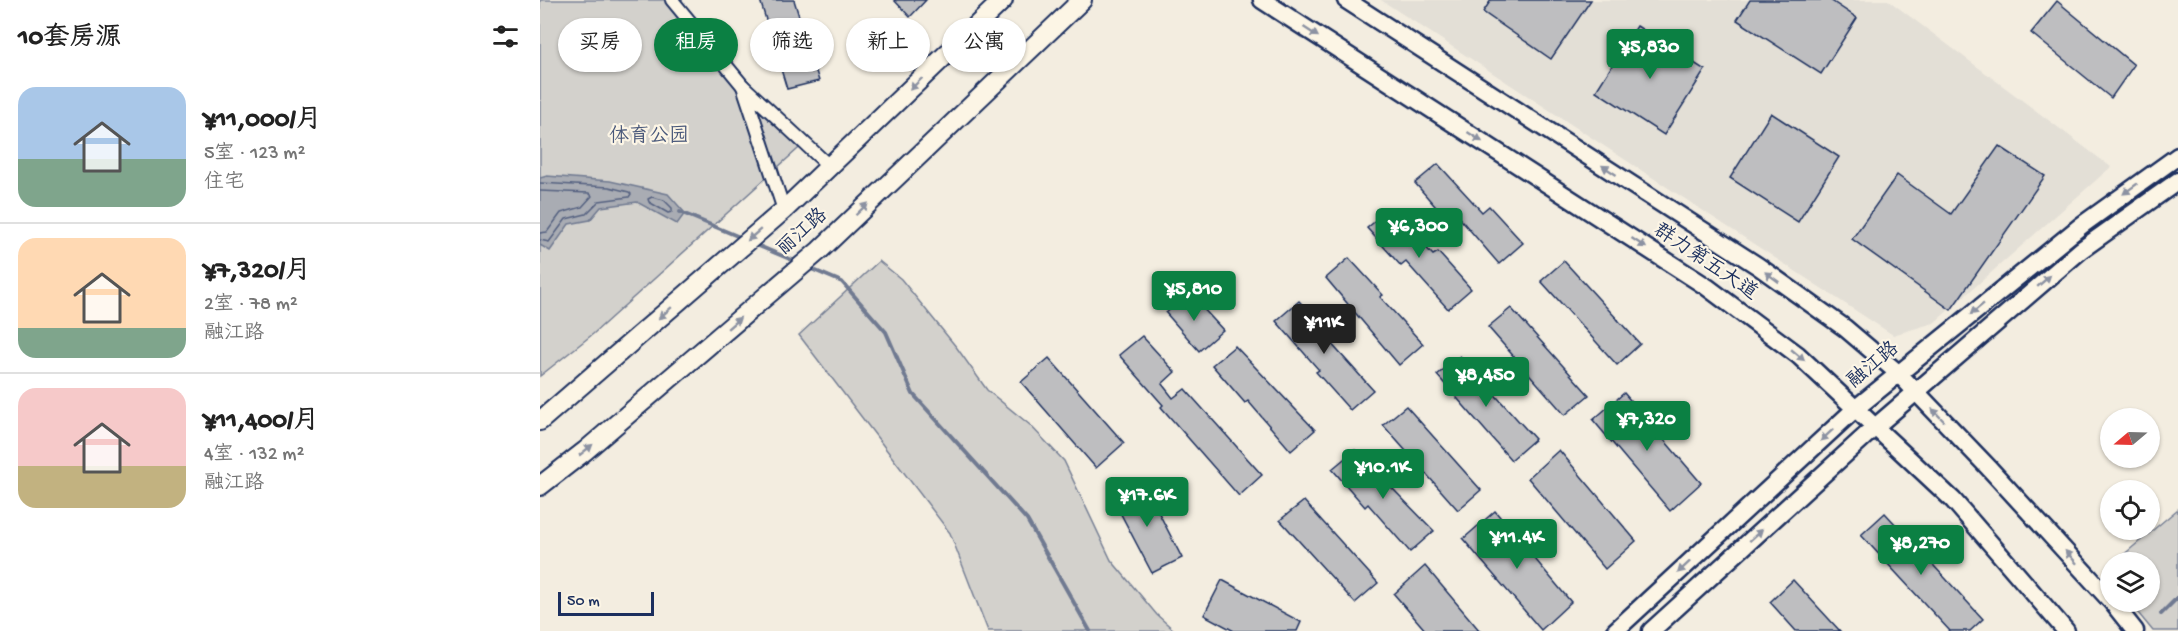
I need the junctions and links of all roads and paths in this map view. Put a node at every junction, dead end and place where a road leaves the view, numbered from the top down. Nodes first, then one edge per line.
1 (672, 0) edge
2 (1003, 0) edge
3 (1082, 0) edge
4 (1262, 0) edge
5 (1346, 0) edge
6 (743, 86) junction
7 (2178, 156) edge
8 (830, 167) junction
9 (2178, 181) edge
10 (784, 210) junction
11 (1898, 373) junction
12 (1915, 392) junction
13 (1855, 409) junction
14 (540, 421) edge
15 (1874, 428) junction
16 (540, 486) edge
17 (2100, 589) edge
18 (2120, 612) edge
19 (1615, 631) edge
20 (1651, 631) edge
21 (2066, 631) edge
22 (2135, 631) edge

1 - 6 street
2 -> 8 main road, 丽江路
16 -> 3 main road, 丽江路
4 -> 13 main road, 群力第五大道
11 -> 5 main road, 群力第五大道
6 - 8 street
6 - 10 street
7 -> 11 main road, 融江路
8 - 10 main road, 丽江路
12 -> 9 main road
10 -> 14 main road, 丽江路
11 - 12 main road, 群力第五大道
11 - 13 main road, 融江路
12 - 15 main road
17 -> 12 main road, 群力第五大道
13 - 15 main road, 群力第五大道
13 -> 19 main road, 融江路
20 -> 15 main road
15 - 21 main road, 群力第五大道
18 - 22 main road, 群力第五大道

